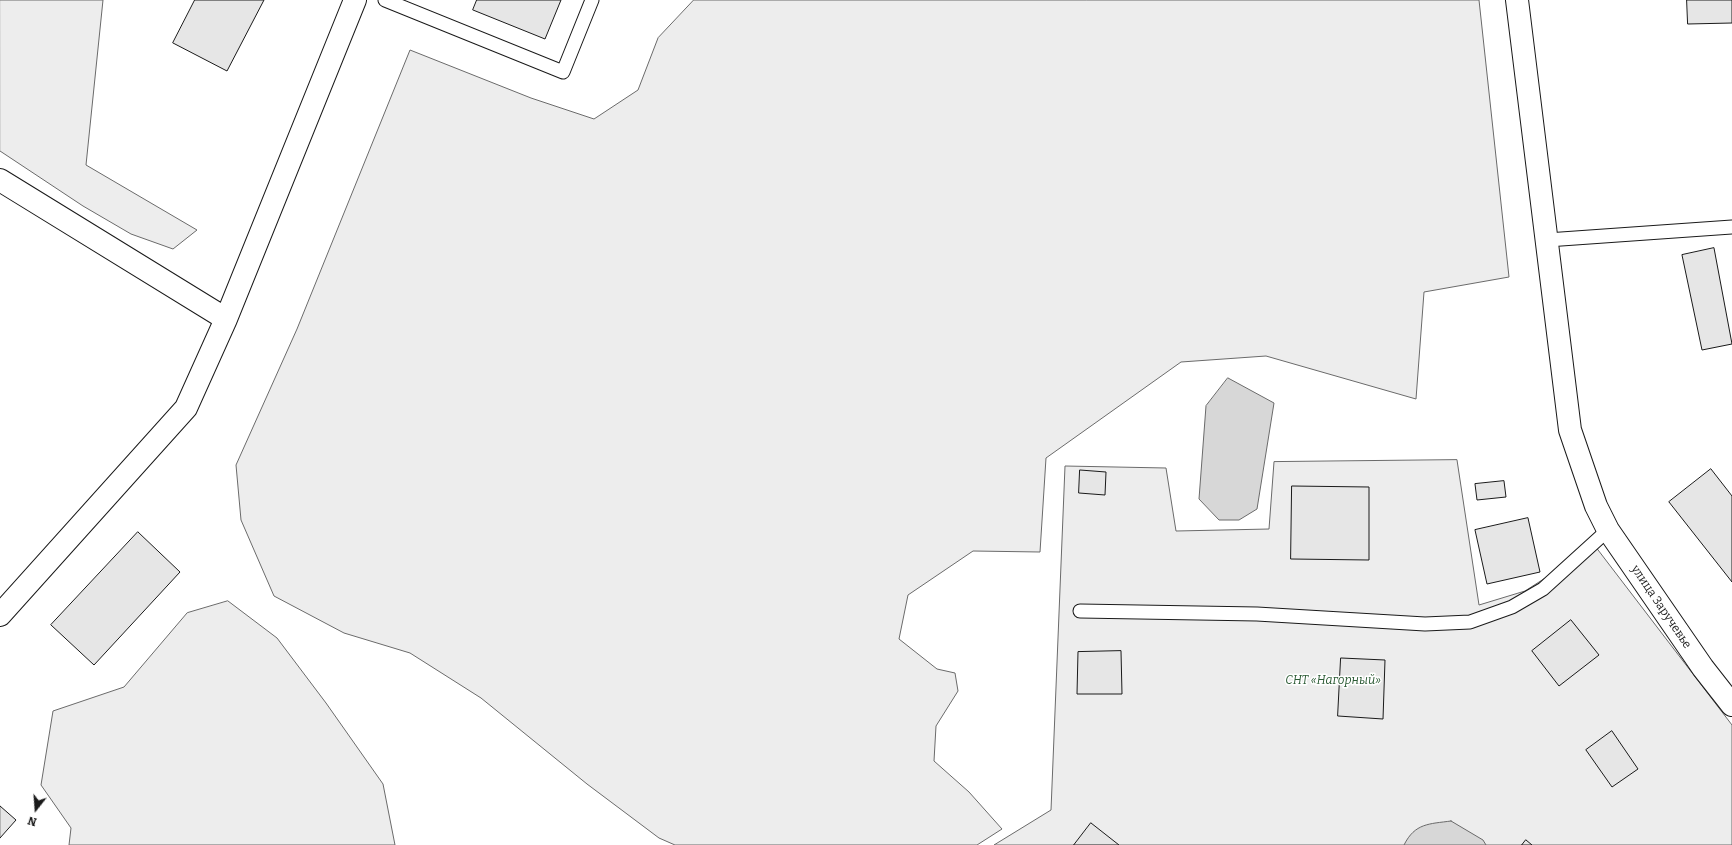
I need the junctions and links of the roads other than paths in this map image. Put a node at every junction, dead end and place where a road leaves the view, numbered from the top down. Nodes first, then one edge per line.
1 (355, 0) edge
2 (385, 0) edge
3 (592, 0) edge
4 (1517, 0) edge
5 (0, 180) edge
6 (1732, 227) edge
7 (1547, 240) junction
8 (226, 319) junction
9 (1608, 530) junction
10 (1080, 611) dead end
11 (0, 615) edge
12 (1732, 705) edge

1 - 8 street
2 - 3 lane
4 - 7 street, улица Заручевье
5 - 8 street
6 - 7 lane
7 - 9 street, улица Заручевье
8 - 11 street
9 - 10 lane
9 - 12 street, улица Заручевье

